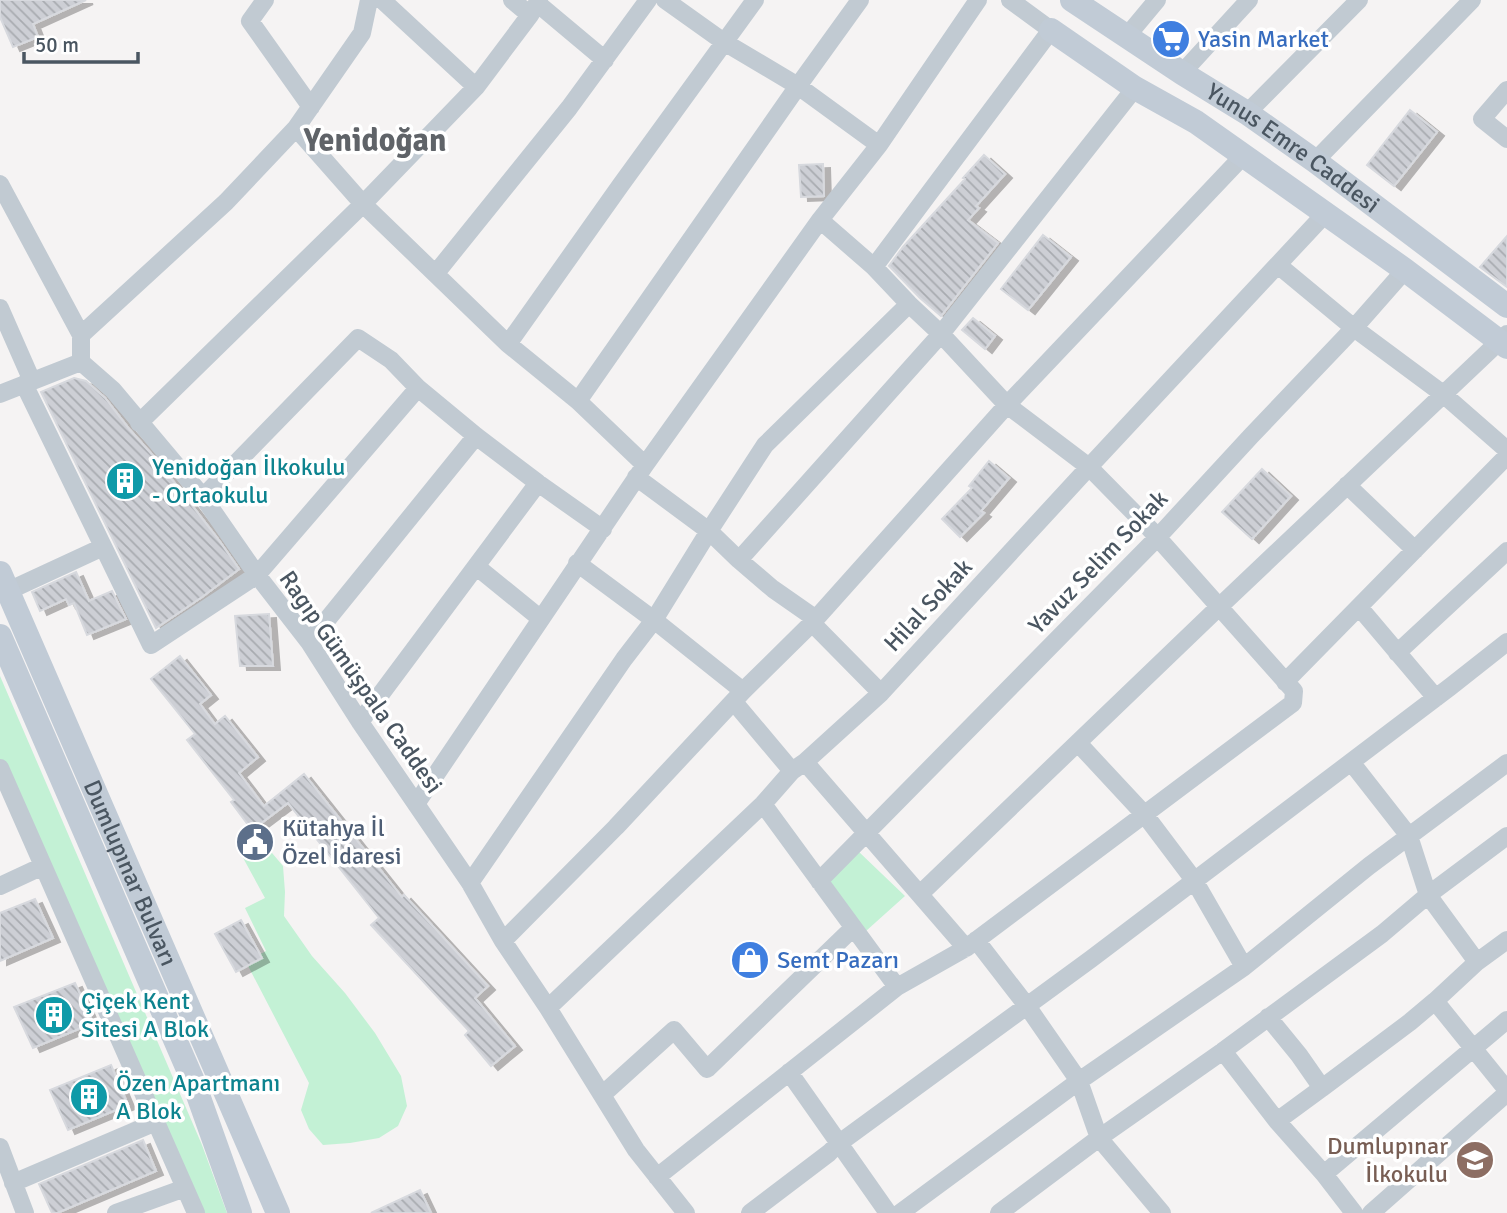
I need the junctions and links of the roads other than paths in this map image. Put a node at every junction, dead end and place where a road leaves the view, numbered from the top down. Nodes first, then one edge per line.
1 (265, 0) edge
2 (369, 0) edge
3 (382, 0) edge
4 (512, 0) edge
5 (648, 0) edge
6 (664, 0) edge
7 (755, 0) edge
8 (860, 0) edge
9 (978, 0) edge
10 (1010, 0) edge
11 (1072, 0) edge
12 (1157, 0) edge
13 (1249, 0) edge
14 (1359, 0) edge
15 (1472, 0) edge
16 (536, 6) edge
17 (1051, 30) junction
18 (1127, 36) junction
19 (724, 42) junction
20 (605, 60) junction
21 (1182, 73) junction
22 (798, 86) junction
23 (476, 88) junction
24 (1135, 88) junction
25 (1507, 90) edge
26 (311, 107) junction
27 (1247, 113) junction
28 (296, 128) junction
29 (1507, 139) edge
30 (880, 145) junction
31 (1243, 156) junction
32 (1315, 161) junction
33 (0, 184) edge
34 (363, 204) junction
35 (1325, 214) junction
36 (820, 220) junction
37 (1278, 265) junction
38 (874, 267) junction
39 (1405, 270) junction
40 (436, 273) junction
41 (909, 304) junction
42 (1507, 306) edge
43 (0, 308) edge
44 (1354, 328) junction
45 (941, 334) junction
46 (81, 335) junction
47 (1504, 341) edge
48 (509, 344) junction
49 (81, 362) junction
50 (28, 383) junction
51 (418, 388) junction
52 (0, 394) edge
53 (1443, 394) junction
54 (579, 401) junction
55 (1007, 405) junction
56 (139, 423) junction
57 (476, 436) junction
58 (1507, 450) edge
59 (1507, 456) edge
60 (1088, 467) junction
61 (641, 471) junction
62 (538, 483) junction
63 (1347, 485) junction
64 (203, 497) junction
65 (603, 529) junction
66 (709, 531) junction
67 (1157, 538) junction
68 (103, 547) junction
69 (1415, 550) junction
70 (1507, 551) edge
71 (739, 560) junction
72 (577, 563) junction
73 (477, 566) junction
74 (257, 575) junction
75 (4, 582) edge
76 (1219, 607) junction
77 (1359, 607) junction
78 (541, 620) junction
79 (654, 620) junction
80 (814, 621) junction
81 (0, 636) edge
82 (309, 642) junction
83 (1507, 642) edge
84 (1397, 653) junction
85 (1285, 682) junction
86 (881, 693) junction
87 (739, 696) junction
88 (1436, 698) junction
89 (360, 722) junction
90 (1078, 743) junction
91 (1351, 762) junction
92 (1507, 763) edge
93 (799, 766) junction
94 (0, 768) edge
95 (416, 804) junction
96 (763, 804) junction
97 (1145, 815) junction
98 (867, 832) junction
99 (1409, 836) junction
100 (1507, 836) edge
101 (43, 866) junction
102 (1195, 880) junction
103 (819, 881) junction
104 (470, 883) junction
105 (0, 886) edge
106 (920, 894) junction
107 (1428, 895) junction
108 (853, 928) junction
109 (1507, 940) edge
110 (503, 941) junction
111 (971, 944) junction
112 (1477, 962) junction
113 (1244, 967) junction
114 (897, 987) junction
115 (1435, 1001) junction
116 (1027, 1006) junction
117 (548, 1008) junction
118 (1268, 1017) junction
119 (1507, 1020) edge
120 (1473, 1048) junction
121 (1223, 1051) junction
122 (789, 1072) junction
123 (1079, 1081) junction
124 (1322, 1088) junction
125 (1507, 1092) edge
126 (602, 1095) junction
127 (1277, 1121) junction
128 (156, 1122) junction
129 (1099, 1139) junction
130 (838, 1144) junction
131 (0, 1147) edge
132 (1324, 1174) junction
133 (657, 1177) junction
134 (13, 1183) junction
135 (185, 1188) junction
136 (25, 1213) edge
137 (116, 1213) edge
138 (196, 1213) edge
139 (240, 1213) edge
140 (278, 1213) edge
141 (686, 1213) edge
142 (750, 1213) edge
143 (888, 1213) edge
144 (900, 1213) edge
145 (999, 1213) edge
146 (1162, 1213) edge
147 (1354, 1213) edge
148 (1371, 1213) edge

1 - 26 street
2 - 26 street
3 - 23 street
4 - 16 street
5 - 20 street
6 - 19 street
7 - 19 street
8 - 22 street
9 - 30 street
10 - 17 street
11 - 18 main road, Yunus Emre Caddesi
12 - 18 street
13 - 21 street
14 - 27 street
15 - 32 street
16 - 20 street
16 - 23 street
17 - 24 main road
17 - 38 street
18 - 21 main road, Yunus Emre Caddesi
19 - 22 street
19 - 48 street
20 - 40 street
21 - 27 main road, Yunus Emre Caddesi
22 - 30 street
22 - 54 street
23 - 34 street
24 - 31 main road
24 - 45 street
25 - 29 street
26 - 28 street
27 - 32 main road, Yunus Emre Caddesi
28 - 34 street
28 - 46 street
30 - 36 street
31 - 35 main road
31 - 55 street
32 - 42 main road, Yunus Emre Caddesi
33 - 46 street
34 - 40 street
34 - 56 street
35 - 37 street, Hilal Sokak
35 - 39 main road
36 - 38 street
36 - 61 street
37 - 44 street
37 - 60 street, Hilal Sokak
38 - 41 street
39 - 44 street, Yavuz Selim Sokak
39 - 47 main road
40 - 48 street
41 - 45 street
41 - 66 street
43 - 50 street
44 - 53 street
44 - 67 street, Yavuz Selim Sokak
45 - 55 street
45 - 71 street
46 - 49 street
47 - 53 street
48 - 54 street
49 - 50 street
49 - 56 street, Ragıp Gümüşpala Caddesi
50 - 52 street
50 - 68 street
51 - 57 street
51 - 64 street
51 - 74 street
53 - 58 street
53 - 63 street
54 - 61 street
55 - 60 street
55 - 80 street
56 - 64 street, Ragıp Gümüşpala Caddesi
57 - 62 street
57 - 82 street
59 - 69 street
60 - 67 street
60 - 86 street, Hilal Sokak
61 - 65 street
61 - 66 street
62 - 65 street
62 - 73 street
63 - 69 street
63 - 76 street
64 - 74 street, Ragıp Gümüşpala Caddesi
65 - 72 street
66 - 71 street
66 - 79 street
67 - 76 street
67 - 98 street, Yavuz Selim Sokak
68 - 74 street
68 - 75 street
69 - 77 street
70 - 84 street
71 - 80 street
72 - 78 street
72 - 79 street
73 - 78 street
73 - 89 street
74 - 82 street, Ragıp Gümüşpala Caddesi
75 - 140 main road, Dumlupınar Bulvarı
76 - 85 street
76 - 90 street
77 - 84 street
77 - 85 street
78 - 95 street
79 - 87 street
79 - 104 street
80 - 86 street
80 - 87 street
81 - 139 main road, Dumlupınar Bulvarı
82 - 89 street, Ragıp Gümüşpala Caddesi
83 - 88 street
84 - 88 street
85 - 97 street
86 - 93 street, Hilal Sokak
87 - 93 street
87 - 110 street
88 - 91 street
89 - 95 street, Ragıp Gümüşpala Caddesi
90 - 97 street
90 - 106 street
91 - 99 street
91 - 102 street
92 - 99 street
93 - 96 street, Hilal Sokak
93 - 98 street
94 - 101 street
95 - 104 street, Ragıp Gümüşpala Caddesi
96 - 103 street
96 - 117 street, Hilal Sokak
97 - 102 street
97 - 111 street
98 - 103 street, Yavuz Selim Sokak
98 - 106 street
99 - 107 street
99 - 113 street
100 - 107 street
101 - 105 street
101 - 128 street
102 - 113 street
102 - 116 street
103 - 108 street
104 - 110 street, Ragıp Gümüşpala Caddesi
106 - 111 street
107 - 112 street
107 - 118 street
108 - 114 street
108 - 126 street
109 - 112 street
110 - 117 street, Ragıp Gümüşpala Caddesi
111 - 114 street
111 - 116 street
112 - 115 street
113 - 123 street
114 - 122 street
115 - 120 street
115 - 124 street
116 - 123 street
116 - 130 street
117 - 126 street, Ragıp Gümüşpala Caddesi
118 - 121 street
118 - 124 street
119 - 120 street
120 - 125 street
120 - 132 street
121 - 127 street
121 - 129 street
122 - 130 street
122 - 133 street
123 - 129 street
123 - 144 street
124 - 127 street
125 - 148 street
126 - 133 street, Ragıp Gümüşpala Caddesi
127 - 132 street
128 - 134 street
128 - 135 street
129 - 145 street
129 - 146 street
130 - 142 street
130 - 143 street
131 - 134 street
132 - 147 street
133 - 141 street, Ragıp Gümüşpala Caddesi
134 - 136 street
135 - 137 street
135 - 138 street

